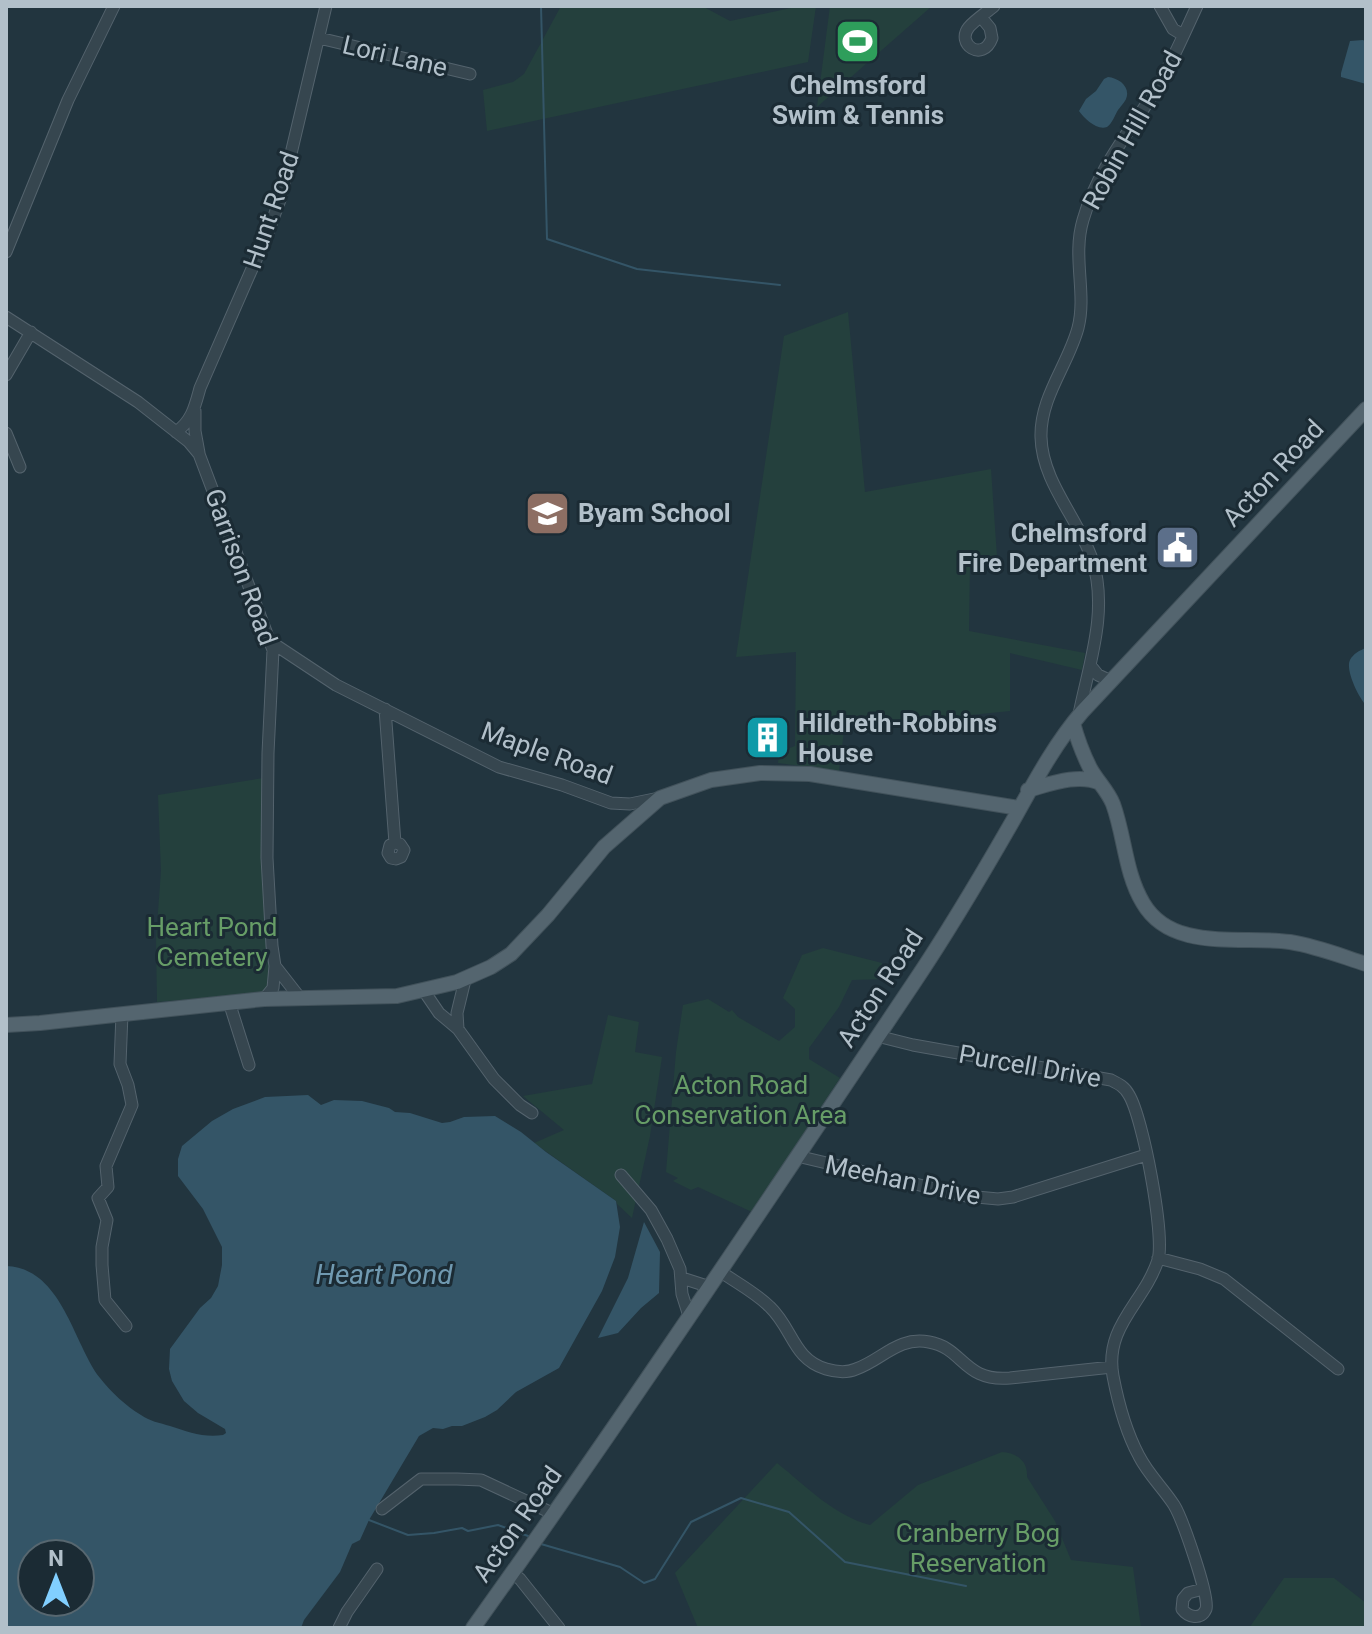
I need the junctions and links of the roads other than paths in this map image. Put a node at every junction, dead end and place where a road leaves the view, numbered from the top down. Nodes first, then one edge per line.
1 (114, 6) edge
2 (326, 6) edge
3 (994, 6) edge
4 (1160, 6) edge
5 (1197, 6) edge
6 (981, 17) dead end
7 (1183, 35) junction
8 (319, 38) junction
9 (470, 74) dead end
10 (6, 252) edge
11 (6, 317) edge
12 (31, 332) junction
13 (6, 375) edge
14 (195, 408) junction
15 (1366, 409) edge
16 (176, 432) junction
17 (6, 433) edge
18 (199, 454) junction
19 (20, 467) dead end
20 (271, 642) junction
21 (1090, 665) junction
22 (1111, 681) junction
23 (385, 709) junction
24 (1076, 719) junction
25 (1100, 783) junction
26 (1028, 790) junction
27 (660, 798) junction
28 (1019, 808) junction
29 (395, 843) dead end
30 (1366, 964) edge
31 (275, 966) junction
32 (465, 980) junction
33 (424, 991) junction
34 (300, 998) junction
35 (264, 999) junction
36 (229, 1002) junction
37 (122, 1014) junction
38 (6, 1025) edge
39 (458, 1029) junction
40 (877, 1036) junction
41 (249, 1065) dead end
42 (532, 1113) dead end
43 (1146, 1155) junction
44 (797, 1156) junction
45 (621, 1175) dead end
46 (1158, 1258) junction
47 (721, 1272) junction
48 (682, 1278) junction
49 (710, 1287) junction
50 (689, 1316) junction
51 (126, 1326) dead end
52 (1112, 1367) junction
53 (1338, 1369) dead end
54 (382, 1509) dead end
55 (554, 1514) junction
56 (377, 1569) dead end
57 (512, 1573) junction
58 (1203, 1589) dead end
59 (339, 1628) edge
60 (473, 1628) edge
61 (559, 1628) edge

1 - 10 street
2 - 8 street, Hunt Road
3 - 6 street
4 - 7 street
5 - 7 street, Robin Hill Road
7 - 21 street, Robin Hill Road
8 - 9 street, Lori Lane
8 - 14 street, Hunt Road
11 - 12 street, Garrison Road
12 - 13 street
12 - 16 street, Garrison Road
14 - 16 street, Hunt Road
14 - 18 street, Hunt Road
15 - 22 main road, Acton Road
16 - 18 street, Garrison Road
17 - 19 street
18 - 20 street, Garrison Road
20 - 23 street, Maple Road
20 - 31 street, Garrison Road
21 - 22 street
21 - 24 street, Robin Hill Road
22 - 24 main road, Acton Road
23 - 27 street, Maple Road
23 - 29 street
24 - 25 main road
24 - 26 main road, Acton Road
25 - 26 main road
25 - 30 main road
26 - 28 main road, Acton Road
27 - 28 main road, Maple Road
27 - 32 main road
28 - 40 main road, Acton Road
31 - 34 street
31 - 35 street, Garrison Road
32 - 33 main road
32 - 39 street
33 - 34 main road
33 - 39 street
34 - 35 main road
35 - 36 main road
36 - 37 main road
36 - 41 street
37 - 38 main road
37 - 51 street
39 - 42 street
40 - 43 street, Purcell Drive
40 - 44 main road, Acton Road
43 - 44 street, Meehan Drive
43 - 46 street, Purcell Drive
44 - 47 main road, Acton Road
45 - 48 street
46 - 52 street, Purcell Drive
46 - 53 street
47 - 49 main road, Acton Road
47 - 52 street
48 - 49 street
48 - 50 street
49 - 50 main road, Acton Road
50 - 55 main road, Acton Road
52 - 58 street, Purcell Drive
54 - 55 street
55 - 57 main road, Acton Road
56 - 59 street
57 - 60 main road, Acton Road
57 - 61 street

